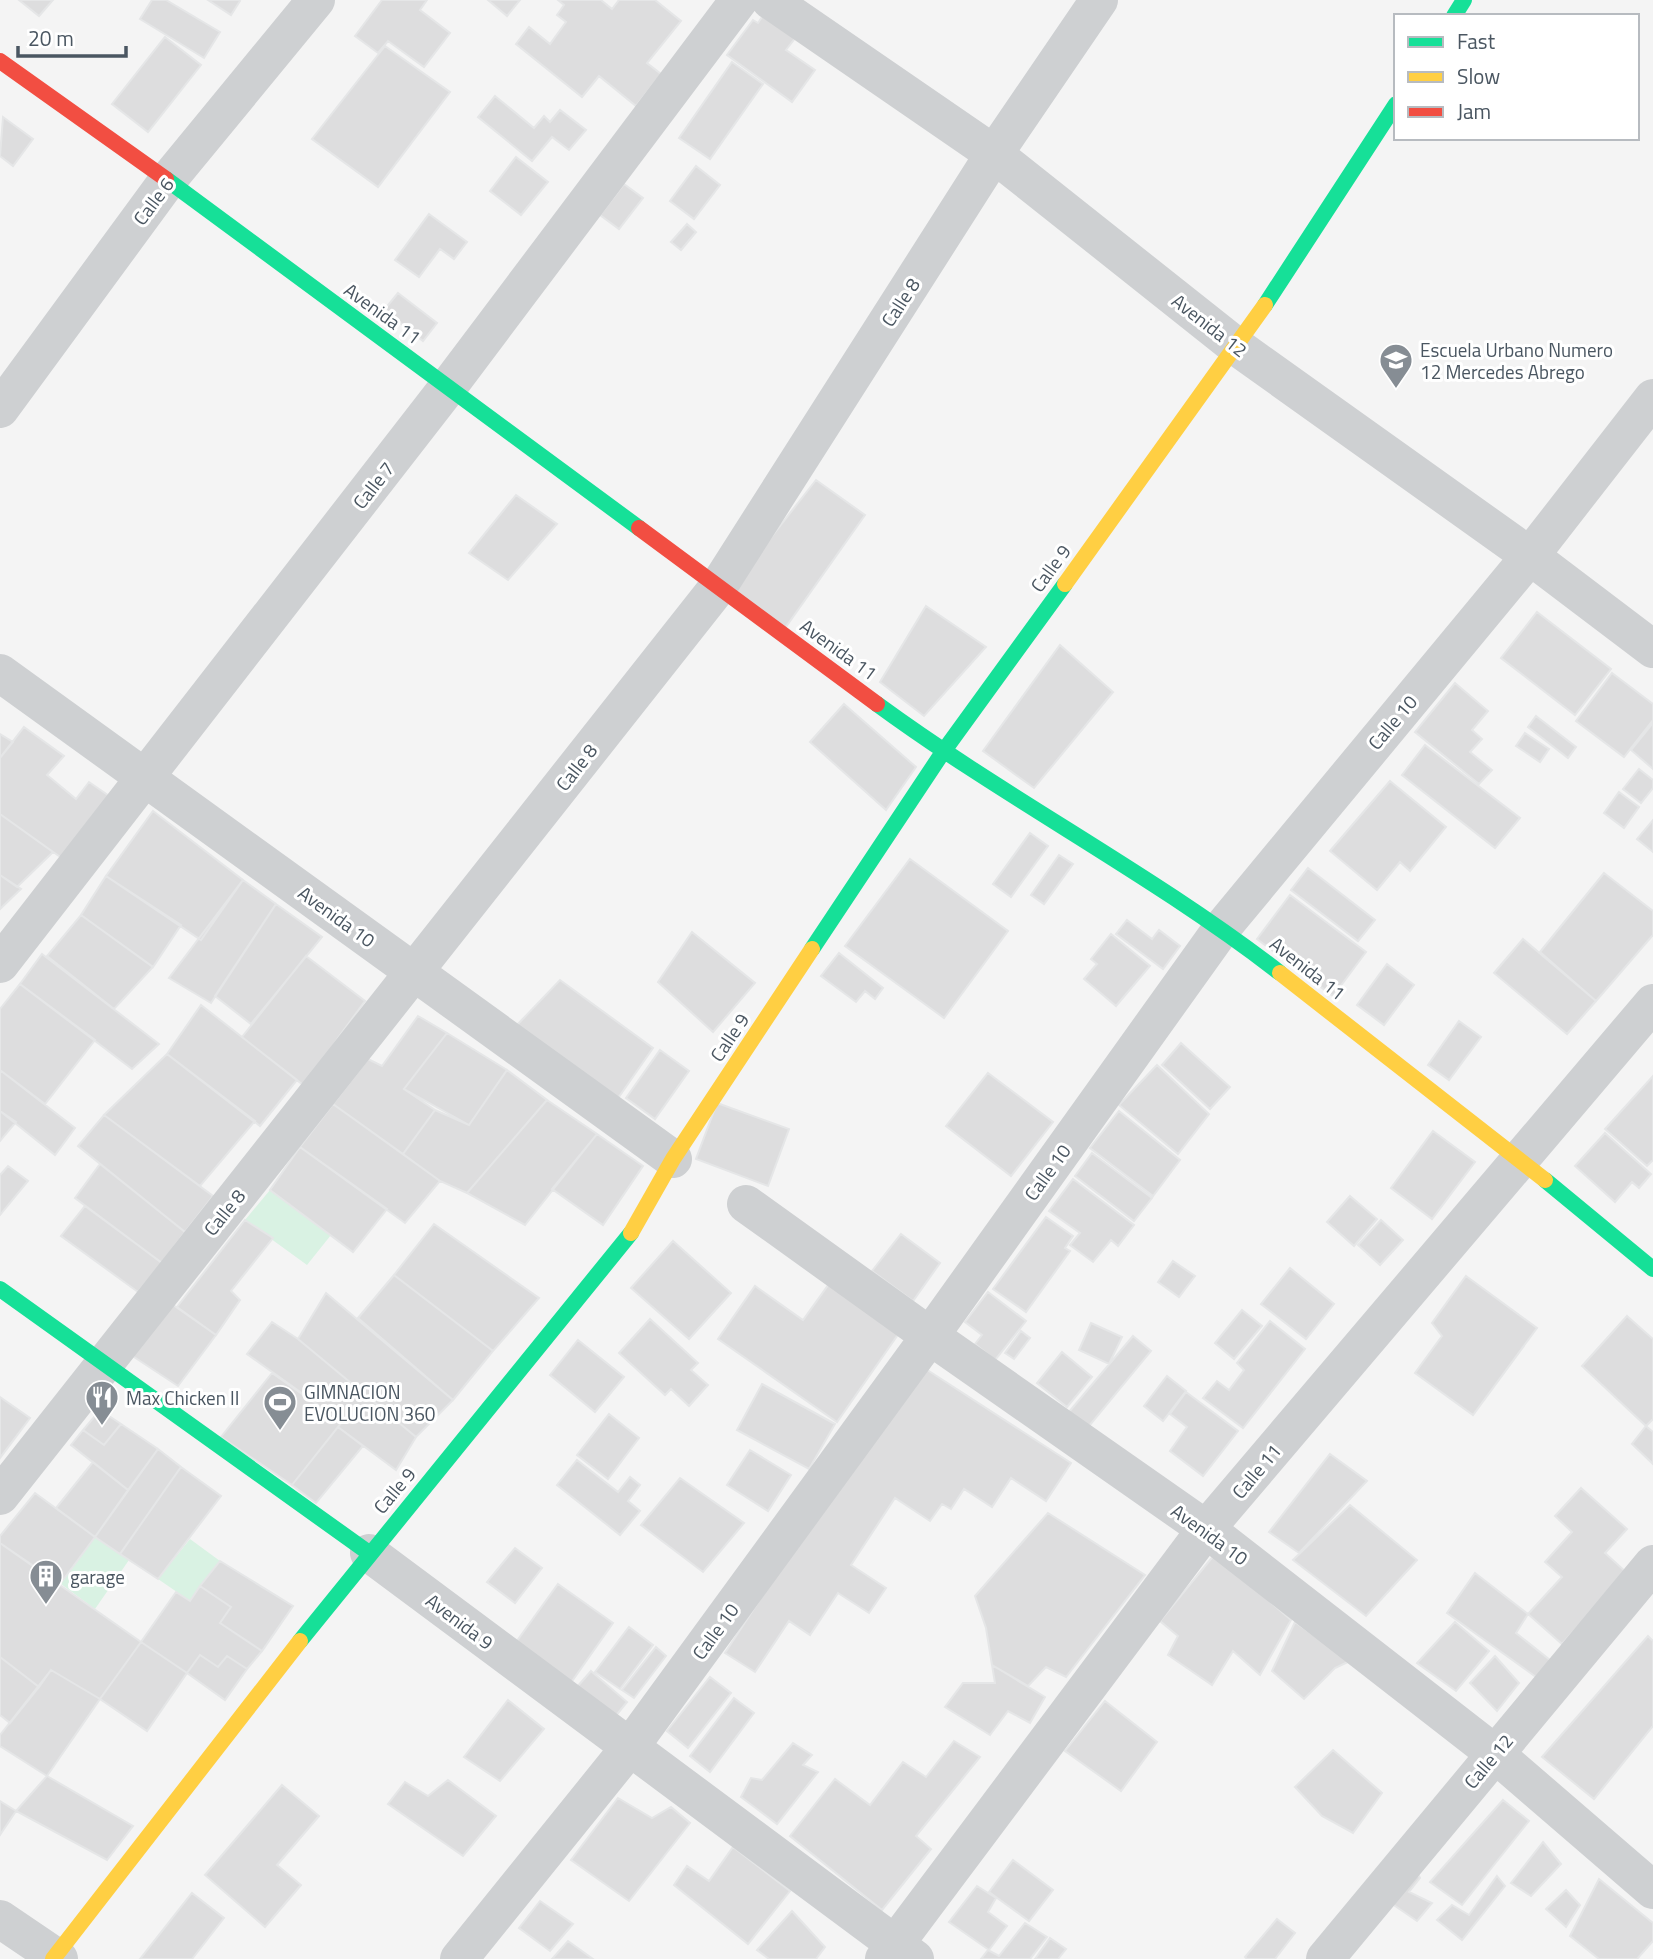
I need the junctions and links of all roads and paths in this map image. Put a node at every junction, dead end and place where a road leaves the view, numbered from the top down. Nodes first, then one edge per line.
1 (316, 0) edge
2 (739, 0) edge
3 (769, 0) edge
4 (1099, 0) edge
5 (0, 61) edge
6 (1394, 107) edge
7 (994, 154) junction
8 (168, 180) junction
9 (1237, 347) junction
10 (448, 387) junction
11 (1653, 398) edge
12 (0, 409) edge
13 (1530, 556) junction
14 (718, 587) junction
15 (1653, 649) edge
16 (0, 673) edge
17 (943, 752) junction
18 (146, 779) junction
19 (1222, 928) junction
20 (0, 964) edge
21 (415, 973) junction
22 (1653, 1003) edge
23 (673, 1159) junction
24 (1520, 1159) junction
25 (746, 1204) dead end
26 (1653, 1269) edge
27 (0, 1289) edge
28 (930, 1336) junction
29 (103, 1363) junction
30 (0, 1496) edge
31 (1206, 1529) junction
32 (369, 1553) junction
33 (1653, 1564) edge
34 (630, 1747) junction
35 (1494, 1752) junction
36 (1653, 1890) edge
37 (0, 1919) edge
38 (898, 1954) edge
39 (56, 1958) edge
40 (459, 1959) edge
41 (1325, 1959) edge

1 - 8 street, Calle 6
2 - 10 street, Calle 7
3 - 7 street, Avenida 12
4 - 7 street, Calle 8
5 - 8 street, Avenida 11
6 - 9 street, Calle 9
7 - 9 street, Avenida 12
7 - 14 street, Calle 8
8 - 10 street, Avenida 11
8 - 12 street, Calle 6
9 - 13 street, Avenida 12
9 - 17 street, Calle 9
10 - 14 street, Avenida 11
10 - 18 street, Calle 7
11 - 13 street, Calle 10
13 - 15 street, Avenida 12
13 - 19 street, Calle 10
14 - 17 street, Avenida 11
14 - 21 street, Calle 8
16 - 18 street, Avenida 10
17 - 19 street, Avenida 11
17 - 23 street, Calle 9
18 - 20 street, Calle 7
18 - 21 street, Avenida 10
19 - 24 street, Avenida 11
19 - 28 street, Calle 10
21 - 23 street, Avenida 10
21 - 29 street, Calle 8
22 - 24 street, Calle 11
23 - 32 street, Calle 9
24 - 26 street, Avenida 11
24 - 31 street, Calle 11
25 - 28 street, Avenida 10
27 - 29 street, Avenida 9
28 - 31 street, Avenida 10
28 - 34 street, Calle 10
29 - 30 street, Calle 8
29 - 32 street, Avenida 9
31 - 35 street, Avenida 10
31 - 38 street, Calle 11
32 - 34 street, Avenida 9
32 - 39 street, Calle 9
33 - 35 street, Calle 12
34 - 38 street, Avenida 9
34 - 40 street, Calle 10
35 - 36 street, Avenida 10
35 - 41 street, Calle 12
37 - 39 street

